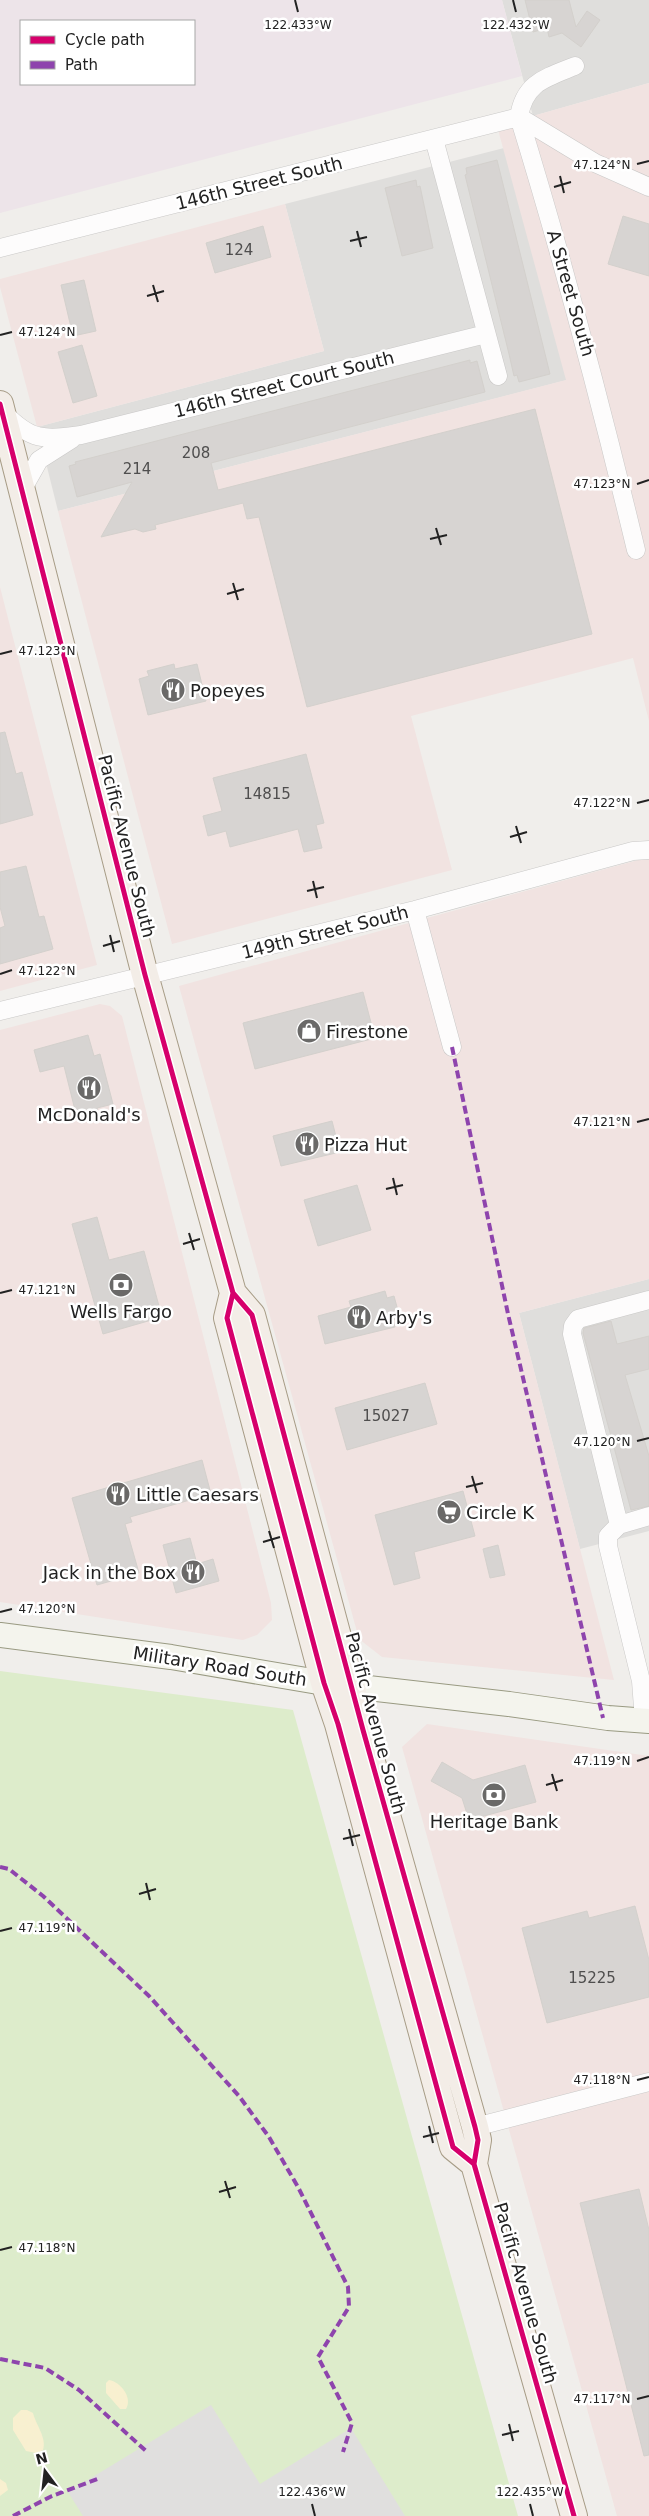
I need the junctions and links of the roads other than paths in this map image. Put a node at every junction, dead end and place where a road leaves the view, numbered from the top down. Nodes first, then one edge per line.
1 (575, 66) dead end
2 (519, 117) junction
3 (434, 139) junction
4 (649, 187) edge
5 (0, 248) edge
6 (486, 334) junction
7 (498, 376) dead end
8 (1, 408) edge
9 (81, 435) junction
10 (22, 490) junction
11 (636, 550) dead end
12 (649, 850) edge
13 (415, 910) junction
14 (145, 975) junction
15 (0, 1011) edge
16 (452, 1047) dead end
17 (233, 1294) junction
18 (649, 1300) edge
19 (649, 1516) edge
20 (619, 1524) junction
21 (0, 1635) edge
22 (324, 1682) junction
23 (351, 1686) junction
24 (646, 1721) edge
25 (649, 2082) edge
26 (475, 2127) junction
27 (474, 2164) junction
28 (574, 2516) edge

1 - 2 street
2 - 3 street, 146th Street South
2 - 4 street
2 - 11 street, A Street South
3 - 5 street, 146th Street South
3 - 6 street
6 - 7 street
6 - 9 street, 146th Street Court South
8 - 9 street, 146th Street Court South
8 - 10 main road, Pacific Avenue South
9 - 10 street, 146th Street Court South
10 - 14 main road, Pacific Avenue South
12 - 13 street, 149th Street South
13 - 14 street, 149th Street South
13 - 16 street
14 - 15 street, 149th Street South
14 - 17 main road, Pacific Avenue South
17 - 22 main road, Pacific Avenue South
17 - 23 main road, Pacific Avenue South
18 - 20 street
19 - 20 street
20 - 24 street
21 - 22 main road, Military Road South
22 - 23 main road, Military Road South
22 - 27 main road, Pacific Avenue South
23 - 24 main road, Military Road South
23 - 26 main road, Pacific Avenue South
25 - 26 street
26 - 27 main road, Pacific Avenue South
27 - 28 main road, Pacific Avenue South

